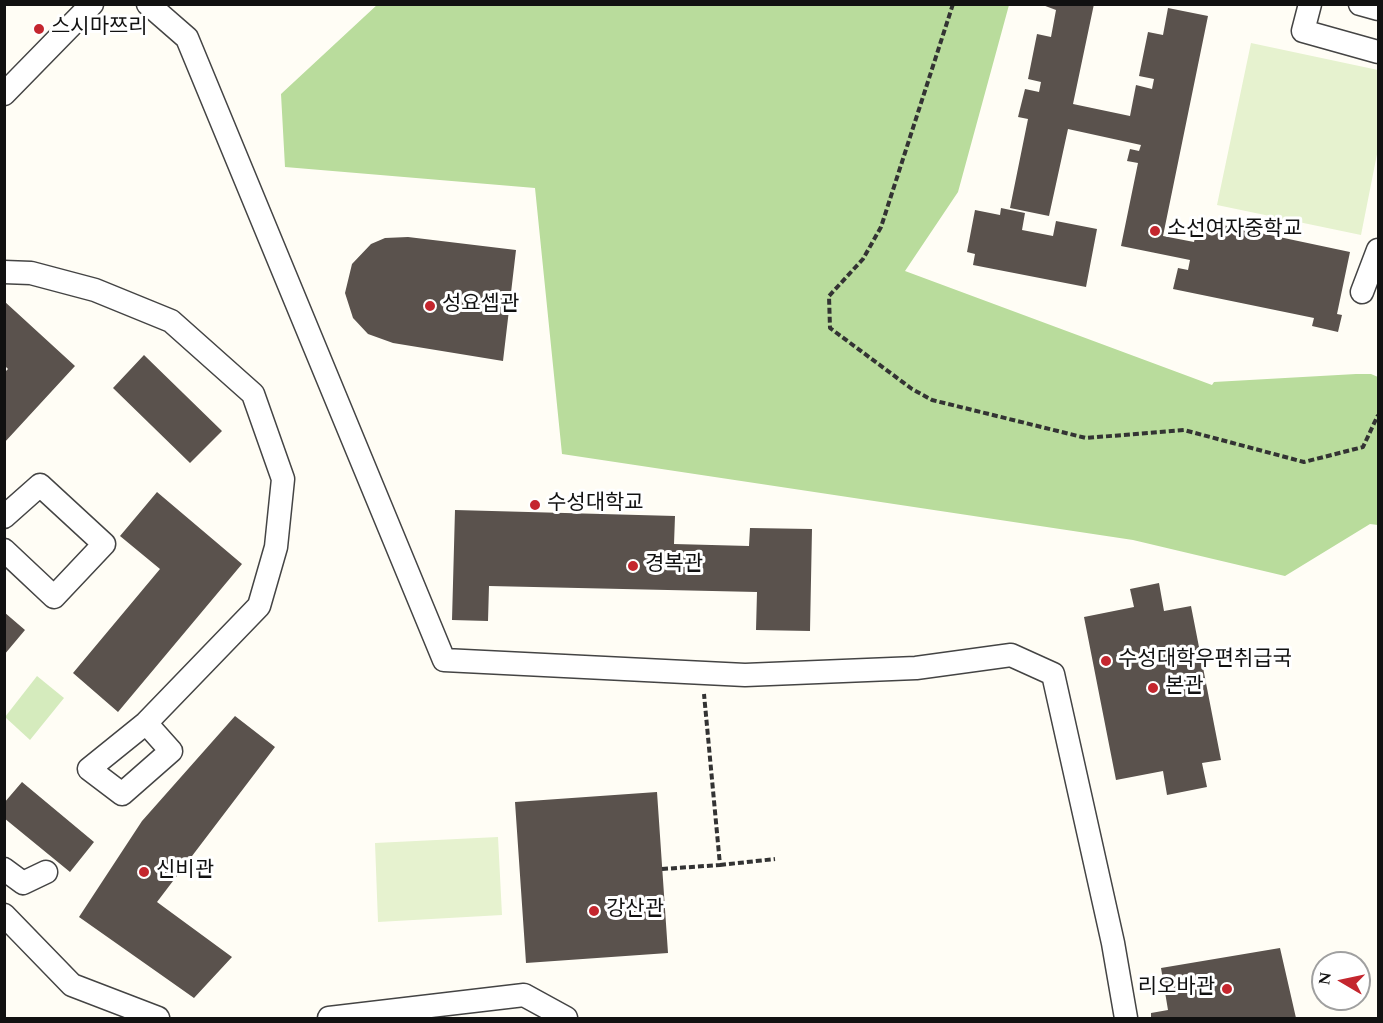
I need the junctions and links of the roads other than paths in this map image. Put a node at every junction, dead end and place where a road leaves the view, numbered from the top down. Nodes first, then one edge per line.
1 (92, 4) edge
2 (148, 4) edge
3 (1310, 4) edge
4 (1360, 4) edge
5 (1378, 9) edge
6 (1378, 52) edge
7 (4, 94) edge
8 (1378, 250) edge
9 (4, 272) edge
10 (1362, 292) dead end
11 (4, 517) edge
12 (4, 550) edge
13 (146, 723) dead end
14 (4, 869) edge
15 (46, 872) dead end
16 (4, 915) edge
17 (158, 1018) edge
18 (329, 1018) edge
19 (567, 1018) edge
20 (1126, 1018) edge

1 - 7 street
2 - 20 street
3 - 6 street
4 - 5 street
8 - 10 street
9 - 13 street
11 - 12 street
14 - 15 street
16 - 17 street
18 - 19 street

